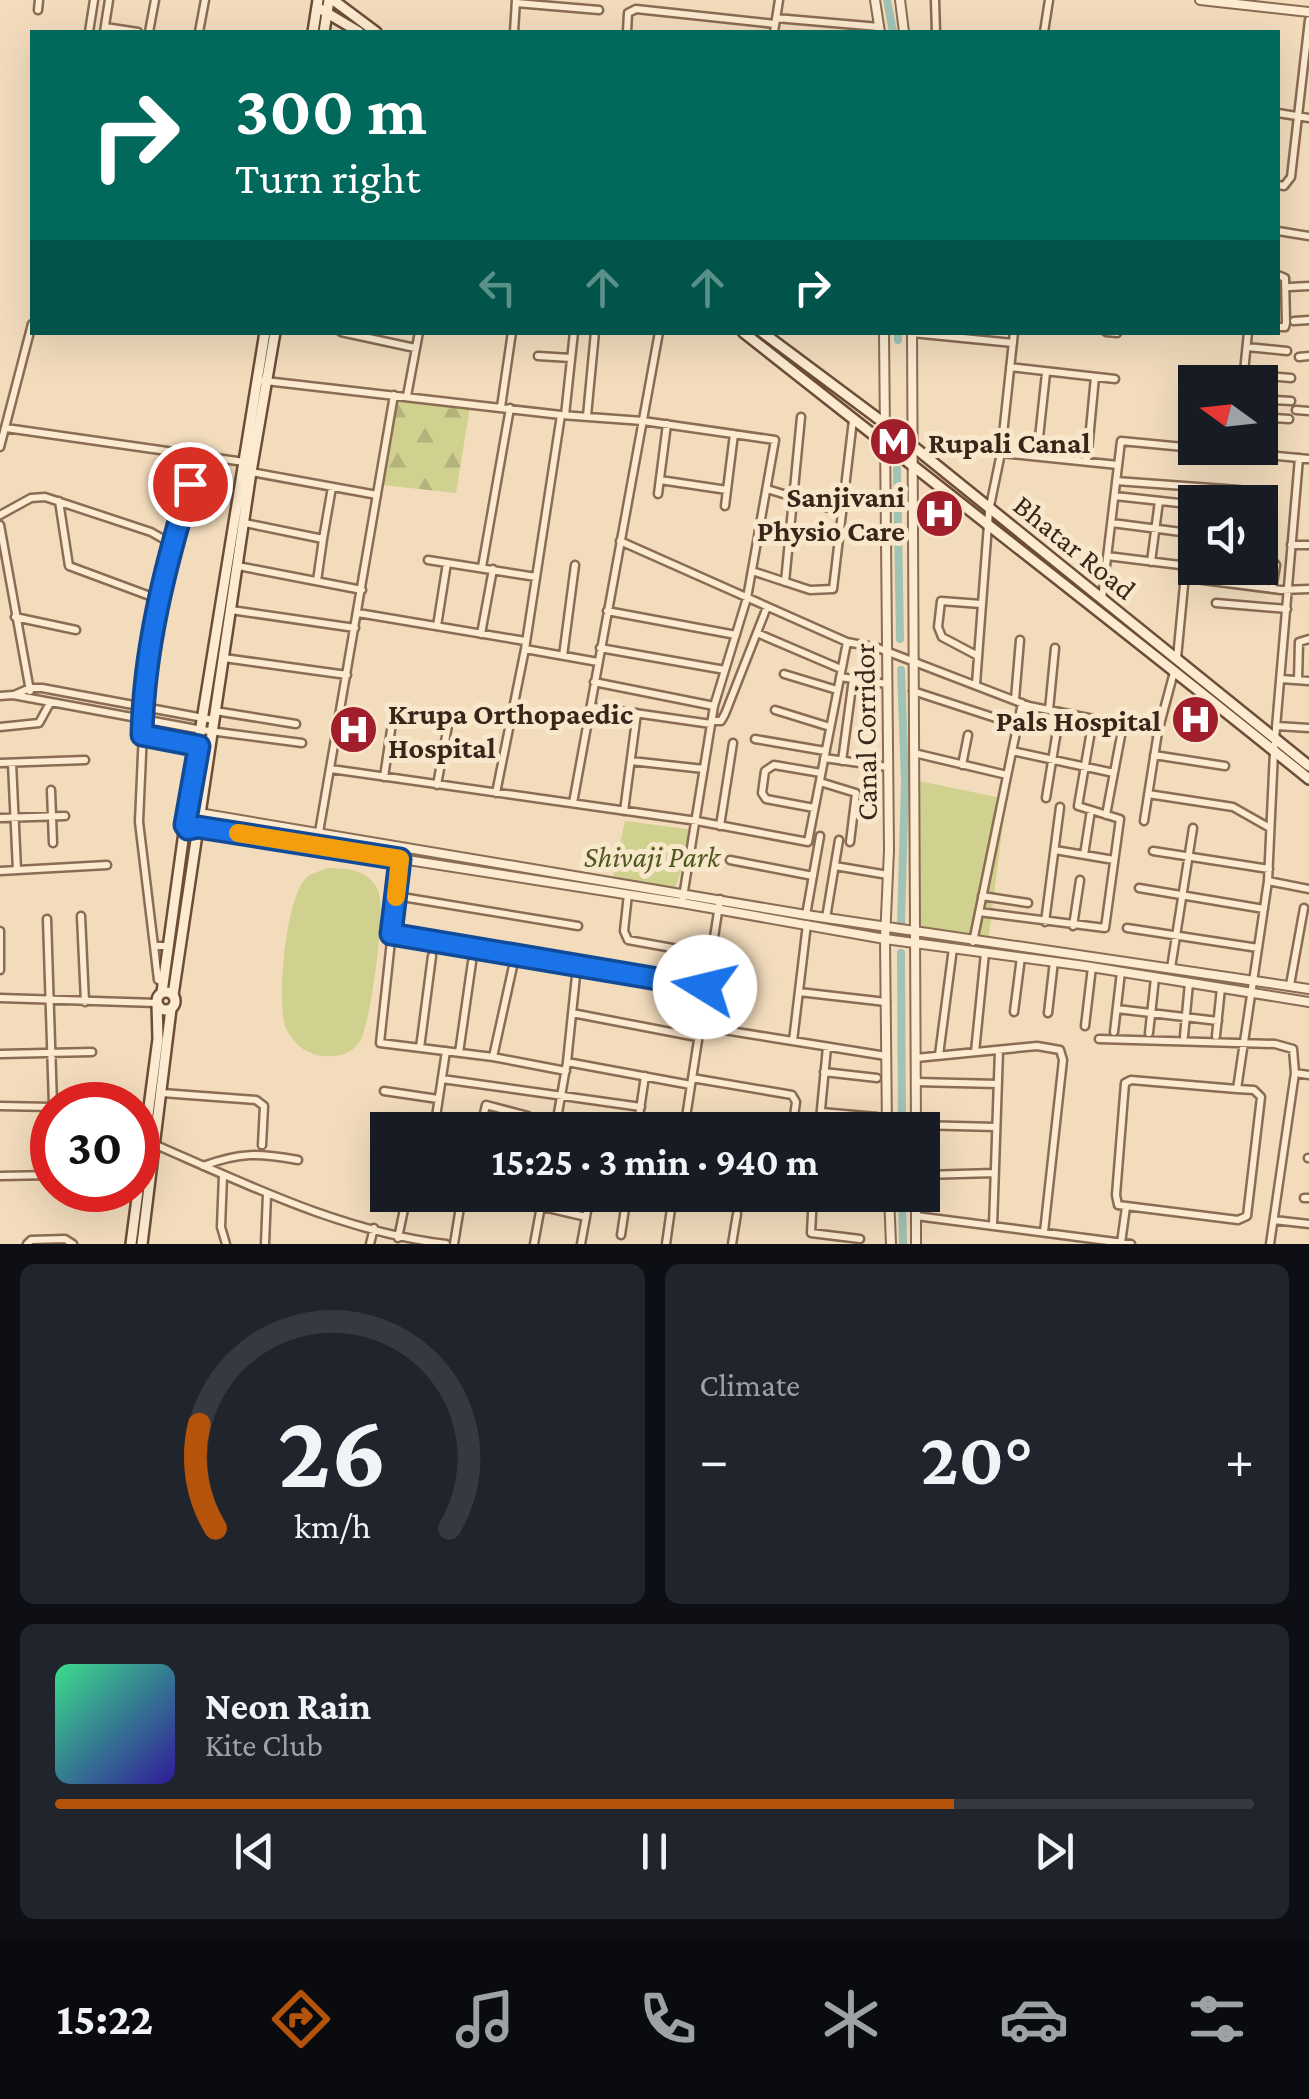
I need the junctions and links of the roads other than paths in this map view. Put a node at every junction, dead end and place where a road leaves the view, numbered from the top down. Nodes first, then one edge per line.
1 (39, 0) edge
2 (94, 0) edge
3 (109, 0) edge
4 (155, 0) edge
5 (206, 0) edge
6 (331, 0) edge
7 (341, 0) edge
8 (779, 0) edge
9 (876, 0) edge
10 (900, 0) edge
11 (935, 0) edge
12 (1049, 0) edge
13 (1200, 0) edge
14 (516, 2) edge
15 (317, 4) edge
16 (38, 10) dead end
17 (600, 10) dead end
18 (327, 12) junction
19 (1309, 12) edge
20 (1309, 20) edge
21 (355, 25) edge
22 (775, 25) edge
23 (89, 30) edge
24 (104, 30) edge
25 (150, 30) edge
26 (199, 30) edge
27 (313, 30) edge
28 (326, 30) edge
29 (514, 30) edge
30 (627, 30) edge
31 (879, 30) edge
32 (904, 30) edge
33 (936, 30) edge
34 (1044, 30) edge
35 (1280, 112) edge
36 (1298, 116) junction
37 (1309, 118) edge
38 (1280, 185) edge
39 (1280, 231) edge
40 (1309, 236) edge
41 (1280, 276) edge
42 (1309, 286) edge
43 (1290, 287) dead end
44 (1282, 301) edge
45 (1309, 320) edge
46 (1294, 322) dead end
47 (1280, 328) edge
48 (30, 332) edge
49 (265, 335) edge
50 (274, 335) edge
51 (355, 335) edge
52 (418, 335) edge
53 (512, 335) edge
54 (574, 335) edge
55 (595, 335) edge
56 (658, 335) edge
57 (746, 335) edge
58 (766, 335) edge
59 (884, 335) edge
60 (912, 335) edge
61 (934, 335) edge
62 (1014, 335) edge
63 (1248, 335) edge
64 (1013, 342) junction
65 (415, 348) junction
66 (1247, 348) junction
67 (1287, 350) dead end
68 (538, 356) dead end
69 (1309, 356) edge
70 (1300, 357) dead end
71 (571, 358) junction
72 (1245, 365) edge
73 (1010, 367) junction
74 (1046, 372) junction
75 (1095, 377) junction
76 (1115, 378) dead end
77 (1278, 378) edge
78 (1291, 378) dead end
79 (262, 381) junction
80 (394, 395) junction
81 (407, 396) junction
82 (1278, 400) edge
83 (1290, 401) dead end
84 (505, 408) junction
85 (1296, 410) dead end
86 (1309, 411) edge
87 (563, 415) junction
88 (586, 416) junction
89 (801, 417) dead end
90 (1278, 418) edge
91 (1289, 419) dead end
92 (853, 420) junction
93 (644, 421) junction
94 (883, 423) junction
95 (666, 424) junction
96 (6, 428) junction
97 (734, 434) junction
98 (883, 440) junction
99 (912, 446) junction
100 (1178, 446) edge
101 (0, 448) edge
102 (1002, 453) junction
103 (198, 455) junction
104 (1278, 455) edge
105 (1036, 456) junction
106 (1298, 458) junction
107 (1309, 459) edge
108 (244, 462) junction
109 (1088, 462) junction
110 (912, 464) junction
111 (1118, 465) junction
112 (251, 472) junction
113 (660, 480) junction
114 (1116, 481) junction
115 (1178, 486) edge
116 (332, 487) junction
117 (766, 488) junction
118 (727, 490) junction
119 (658, 494) dead end
120 (378, 495) junction
121 (792, 496) junction
122 (1114, 496) junction
123 (59, 501) junction
124 (1159, 501) junction
125 (1178, 503) edge
126 (725, 506) dead end
127 (990, 511) junction
128 (842, 512) junction
129 (0, 515) edge
130 (245, 523) junction
131 (1112, 524) junction
132 (0, 525) edge
133 (988, 528) junction
134 (1156, 529) junction
135 (1178, 532) edge
136 (1, 535) edge
137 (323, 539) junction
138 (620, 540) junction
139 (172, 544) junction
140 (1309, 545) edge
141 (1291, 546) junction
142 (1108, 556) junction
143 (3, 560) edge
144 (428, 560) dead end
145 (447, 562) junction
146 (1151, 562) junction
147 (1178, 564) edge
148 (575, 565) dead end
149 (238, 566) junction
150 (482, 567) junction
151 (493, 569) junction
152 (752, 571) junction
153 (536, 577) junction
154 (318, 581) junction
155 (785, 582) junction
156 (1184, 585) edge
157 (1242, 585) edge
158 (1273, 585) edge
159 (1272, 589) junction
160 (1309, 589) edge
161 (362, 590) junction
162 (1288, 590) junction
163 (10, 591) junction
164 (0, 592) edge
165 (747, 598) junction
166 (158, 600) junction
167 (1102, 601) junction
168 (1216, 602) dead end
169 (981, 604) junction
170 (767, 607) junction
171 (1287, 609) junction
172 (231, 610) junction
173 (358, 612) junction
174 (607, 612) junction
175 (15, 616) junction
176 (436, 626) junction
177 (355, 628) junction
178 (76, 630) dead end
179 (758, 633) junction
180 (481, 634) junction
181 (736, 636) junction
182 (1309, 638) edge
183 (1020, 640) dead end
184 (846, 642) junction
185 (525, 645) junction
186 (600, 648) junction
187 (1056, 648) dead end
188 (887, 652) junction
189 (563, 656) junction
190 (978, 656) junction
191 (224, 658) junction
192 (1176, 660) junction
193 (913, 661) junction
194 (598, 662) junction
195 (725, 670) junction
196 (840, 672) junction
197 (1174, 672) junction
198 (348, 674) junction
199 (784, 674) dead end
200 (853, 679) junction
201 (1281, 679) junction
202 (1298, 680) junction
203 (1309, 681) edge
204 (594, 682) junction
205 (887, 684) junction
206 (976, 684) junction
207 (30, 688) junction
208 (837, 690) junction
209 (913, 691) junction
210 (13, 695) junction
211 (0, 696) edge
212 (31, 700) junction
213 (1019, 701) junction
214 (50, 703) junction
215 (144, 706) junction
216 (714, 706) junction
217 (593, 707) junction
218 (394, 710) dead end
219 (775, 710) dead end
220 (1049, 710) junction
221 (1060, 712) junction
222 (637, 714) junction
223 (211, 716) junction
224 (142, 719) junction
225 (1094, 719) junction
226 (449, 720) dead end
227 (712, 723) junction
228 (296, 724) dead end
229 (1123, 724) junction
230 (1017, 725) junction
231 (1276, 726) junction
232 (0, 727) edge
233 (830, 727) junction
234 (1309, 728) edge
235 (207, 731) junction
236 (1158, 732) junction
237 (142, 735) junction
238 (968, 735) dead end
239 (756, 739) dead end
240 (1276, 739) junction
241 (302, 743) dead end
242 (732, 743) dead end
243 (199, 746) junction
244 (1012, 751) junction
245 (1274, 751) junction
246 (914, 754) junction
247 (825, 755) junction
248 (1154, 755) junction
249 (85, 760) dead end
250 (1053, 760) junction
251 (631, 761) junction
252 (842, 761) junction
253 (0, 763) edge
254 (12, 763) junction
255 (962, 765) junction
256 (1225, 766) dead end
257 (1309, 766) edge
258 (1085, 767) junction
259 (888, 768) junction
260 (705, 769) junction
261 (332, 770) junction
262 (1114, 773) junction
263 (1007, 775) junction
264 (384, 777) junction
265 (821, 778) junction
266 (1309, 779) edge
267 (437, 784) junction
268 (52, 790) dead end
269 (496, 793) junction
270 (1148, 794) junction
271 (1046, 798) dead end
272 (573, 803) junction
273 (1060, 807) dead end
274 (814, 808) junction
275 (624, 810) junction
276 (1091, 810) junction
277 (193, 812) junction
278 (52, 816) junction
279 (65, 816) dead end
280 (1106, 816) junction
281 (0, 818) edge
282 (15, 818) junction
283 (1144, 821) dead end
284 (697, 822) junction
285 (185, 825) junction
286 (720, 826) junction
287 (198, 827) junction
288 (1194, 828) dead end
289 (1270, 829) junction
290 (820, 836) dead end
291 (318, 840) junction
292 (839, 840) dead end
293 (850, 842) dead end
294 (53, 843) dead end
295 (401, 848) junction
296 (1055, 850) junction
297 (1152, 851) dead end
298 (1084, 855) junction
299 (1188, 856) junction
300 (400, 859) junction
301 (730, 860) dead end
302 (1114, 860) junction
303 (107, 865) dead end
304 (835, 866) junction
305 (1269, 869) junction
306 (0, 870) edge
307 (17, 870) junction
308 (888, 875) junction
309 (813, 876) junction
310 (1080, 880) dead end
311 (1268, 881) junction
312 (1139, 888) dead end
313 (1309, 889) edge
314 (628, 894) junction
315 (1182, 895) junction
316 (396, 896) junction
317 (982, 896) junction
318 (682, 898) junction
319 (720, 899) junction
320 (1028, 903) dead end
321 (1304, 908) dead end
322 (1264, 909) junction
323 (718, 911) junction
324 (979, 912) junction
325 (81, 916) dead end
326 (826, 918) junction
327 (47, 919) dead end
328 (807, 920) junction
329 (1046, 922) junction
330 (578, 926) dead end
331 (1074, 926) junction
332 (885, 927) junction
333 (1127, 928) dead end
334 (0, 931) edge
335 (916, 932) junction
336 (391, 934) junction
337 (1176, 936) junction
338 (885, 939) junction
339 (973, 940) junction
340 (916, 944) junction
341 (154, 946) junction
342 (168, 946) junction
343 (953, 948) junction
344 (1258, 948) junction
345 (971, 951) junction
346 (985, 952) junction
347 (711, 955) junction
348 (432, 956) dead end
349 (515, 957) junction
350 (1021, 957) junction
351 (472, 962) dead end
352 (1054, 962) junction
353 (577, 966) junction
354 (1092, 966) junction
355 (1171, 968) junction
356 (0, 970) edge
357 (1121, 972) junction
358 (1156, 978) junction
359 (1253, 978) junction
360 (1189, 983) junction
361 (1290, 985) junction
362 (705, 987) junction
363 (1222, 988) junction
364 (1309, 988) edge
365 (166, 990) junction
366 (799, 992) junction
367 (1250, 993) junction
368 (0, 998) edge
369 (50, 1002) junction
370 (84, 1002) junction
371 (886, 1002) junction
372 (1309, 1002) edge
373 (156, 1003) junction
374 (171, 1009) junction
375 (1116, 1009) junction
376 (1014, 1012) dead end
377 (572, 1013) junction
378 (1048, 1013) dead end
379 (1151, 1013) junction
380 (1186, 1017) junction
381 (1218, 1021) junction
382 (699, 1026) junction
383 (1085, 1026) dead end
384 (1114, 1032) dead end
385 (1150, 1034) dead end
386 (1184, 1036) dead end
387 (1216, 1036) dead end
388 (697, 1037) junction
389 (1099, 1039) dead end
390 (794, 1041) junction
391 (1242, 1043) junction
392 (420, 1048) junction
393 (827, 1048) junction
394 (999, 1050) junction
395 (92, 1052) dead end
396 (446, 1052) junction
397 (975, 1052) junction
398 (51, 1053) junction
399 (459, 1053) junction
400 (0, 1054) edge
401 (939, 1055) junction
402 (886, 1056) junction
403 (492, 1057) junction
404 (916, 1058) junction
405 (566, 1066) junction
406 (824, 1072) junction
407 (1295, 1072) junction
408 (1309, 1075) edge
409 (645, 1076) junction
410 (877, 1078) dead end
411 (442, 1079) junction
412 (692, 1081) junction
413 (52, 1082) edge
414 (153, 1082) edge
415 (916, 1082) junction
416 (998, 1084) junction
417 (1237, 1089) junction
418 (384, 1091) dead end
419 (162, 1093) junction
420 (561, 1096) junction
421 (438, 1100) junction
422 (0, 1106) edge
423 (30, 1106) edge
424 (641, 1108) junction
425 (160, 1111) edge
426 (436, 1112) edge
427 (484, 1112) edge
428 (513, 1112) edge
429 (558, 1112) edge
430 (640, 1112) edge
431 (687, 1112) edge
432 (795, 1112) edge
433 (821, 1112) edge
434 (887, 1112) edge
435 (916, 1112) edge
436 (996, 1127) junction
437 (940, 1128) edge
438 (262, 1145) dead end
439 (160, 1148) edge
440 (298, 1160) dead end
441 (203, 1166) junction
442 (995, 1174) junction
443 (30, 1175) edge
444 (223, 1175) junction
445 (940, 1175) edge
446 (0, 1176) edge
447 (267, 1194) junction
448 (1126, 1207) junction
449 (135, 1212) edge
450 (147, 1212) edge
451 (403, 1212) edge
452 (459, 1212) edge
453 (540, 1212) edge
454 (570, 1212) edge
455 (587, 1212) edge
456 (624, 1212) edge
457 (671, 1212) edge
458 (812, 1212) edge
459 (890, 1212) edge
460 (916, 1212) edge
461 (737, 1214) dead end
462 (586, 1216) junction
463 (916, 1216) junction
464 (1274, 1220) junction
465 (1309, 1224) edge
466 (993, 1226) junction
467 (374, 1228) junction
468 (1044, 1232) junction
469 (621, 1235) dead end
470 (398, 1238) junction
471 (860, 1240) dead end
472 (1121, 1243) edge
473 (27, 1244) edge
474 (73, 1244) edge
475 (131, 1244) edge
476 (142, 1244) edge
477 (226, 1244) edge
478 (265, 1244) edge
479 (370, 1244) edge
480 (446, 1244) edge
481 (454, 1244) edge
482 (534, 1244) edge
483 (580, 1244) edge
484 (666, 1244) edge
485 (732, 1244) edge
486 (891, 1244) edge
487 (916, 1244) edge
488 (1131, 1244) edge
489 (1270, 1244) edge

1 - 16 street
2 - 23 street
3 - 24 street
4 - 25 street
5 - 26 street
6 - 18 main road
6 - 21 main road
7 - 21 main road
8 - 22 street
9 - 31 street
10 - 32 street
11 - 33 street
12 - 34 street
13 - 19 street
14 - 17 street
14 - 29 street
15 - 18 main road
15 - 27 main road
18 - 21 main road
18 - 28 main road
20 - 36 street
22 - 30 street
22 - 31 street
35 - 36 street
36 - 37 street
36 - 38 street
39 - 40 street
41 - 44 street
42 - 43 street
44 - 47 street
45 - 46 street
48 - 96 street
49 - 79 main road
50 - 79 main road
51 - 65 street
52 - 65 street
53 - 84 street
54 - 71 street
55 - 88 street
56 - 93 street
57 - 92 main road
58 - 94 main road, Bhatar Road
59 - 94 street, Canal Corridor
60 - 99 street
61 - 64 street
62 - 64 street
63 - 66 street
64 - 73 street
65 - 81 street
66 - 67 street
66 - 72 street
68 - 71 street
69 - 70 street
71 - 87 street
73 - 74 street
73 - 102 street
74 - 75 street
74 - 105 street
75 - 76 street
75 - 109 street
77 - 78 street
79 - 80 street
79 - 108 main road
79 - 112 main road
80 - 81 street
80 - 120 street
81 - 84 street
82 - 83 street
84 - 87 street
84 - 150 street
85 - 86 street
87 - 88 street
87 - 153 street
88 - 93 street
89 - 121 street
90 - 91 street
92 - 98 main road
92 - 128 street
93 - 95 street
93 - 138 street
94 - 98 street, Canal Corridor
94 - 99 main road, Bhatar Road
95 - 97 street
95 - 113 street
96 - 101 street
96 - 103 street
97 - 117 street
97 - 118 street
98 - 110 main road
98 - 188 street, Canal Corridor
99 - 110 street
99 - 127 main road, Bhatar Road
100 - 111 street
102 - 105 street
102 - 127 street
103 - 108 street
103 - 139 street
104 - 106 street
105 - 109 street
106 - 107 street
106 - 141 street
108 - 223 main road
109 - 111 street
110 - 133 main road
110 - 193 street
111 - 114 street
112 - 116 street
112 - 130 main road
113 - 118 street
113 - 119 street
114 - 115 street
114 - 122 street
116 - 120 street
116 - 137 street
117 - 121 street
117 - 152 street
118 - 126 street
120 - 161 street
121 - 128 street
121 - 155 street
122 - 124 street
122 - 131 street
123 - 129 street
123 - 139 street
123 - 166 street
124 - 125 street
124 - 134 street
127 - 133 street
127 - 167 main road, Bhatar Road
128 - 155 street
130 - 137 street
130 - 149 main road
131 - 134 street
131 - 142 street
132 - 136 street
133 - 169 street
133 - 197 main road
134 - 135 street
134 - 146 street
136 - 143 street
137 - 154 street
138 - 165 street
138 - 174 street
139 - 166 street
140 - 141 street
141 - 162 street
142 - 146 street
142 - 167 street
143 - 163 street
144 - 145 street
145 - 150 street
145 - 176 street
146 - 147 street
148 - 189 street
149 - 154 street
149 - 172 main road
150 - 151 street
151 - 153 street
151 - 180 street
152 - 155 street
152 - 165 street
153 - 185 street
154 - 161 street
156 - 192 street
157 - 159 street
158 - 159 street
159 - 162 street
160 - 162 street
161 - 173 street
162 - 171 street
163 - 164 street
163 - 175 street
165 - 170 street
165 - 181 street
166 - 215 street
167 - 192 main road, Bhatar Road
168 - 171 street
169 - 190 street
169 - 190 street
170 - 179 street
170 - 184 street
171 - 201 street
172 - 177 street
172 - 191 main road
173 - 176 street
173 - 177 street
174 - 181 street
174 - 186 street
175 - 178 street
175 - 207 street
176 - 180 street
177 - 198 street
179 - 196 street
179 - 227 street
180 - 185 street
181 - 195 street
182 - 202 street
183 - 213 street
184 - 188 street
184 - 196 street
185 - 189 street
185 - 269 street
186 - 194 street
186 - 195 street
187 - 220 street
188 - 193 street
188 - 205 street, Canal Corridor
189 - 194 street
190 - 206 street
191 - 198 street
191 - 223 main road
192 - 240 main road, Bhatar Road
193 - 206 street
193 - 209 street
194 - 204 street
195 - 216 street
196 - 200 street
196 - 208 street
197 - 236 street
197 - 245 main road
198 - 261 street
199 - 208 street
200 - 205 street
200 - 252 street
201 - 202 street
201 - 231 street
202 - 203 street
204 - 216 street
204 - 217 street
205 - 259 street, Canal Corridor
206 - 213 street
207 - 210 street
207 - 212 street
207 - 215 street
208 - 233 street
209 - 230 street
209 - 246 street
210 - 211 street
210 - 212 street
212 - 214 street
213 - 220 street
213 - 230 street
214 - 224 street
214 - 232 street
215 - 223 street
215 - 224 street
216 - 227 street
217 - 222 street
217 - 272 street
218 - 264 street
219 - 233 street
220 - 221 street
221 - 225 street
221 - 250 street
222 - 227 street
222 - 251 street
223 - 228 street
223 - 235 main road
224 - 235 street
224 - 237 street
225 - 229 street
225 - 258 street
226 - 267 street
227 - 260 street
229 - 236 street
229 - 262 street
230 - 244 street
231 - 234 street
231 - 240 street
233 - 247 street
235 - 241 street
235 - 243 main road
235 - 277 main road
236 - 248 street
237 - 243 street
237 - 341 street
238 - 255 street
239 - 247 street
240 - 245 street
240 - 257 main road, Bhatar Road
242 - 286 street
243 - 277 main road
244 - 250 street
244 - 263 street
245 - 266 main road
245 - 289 street
246 - 255 street
246 - 335 street
247 - 252 street
247 - 265 street
248 - 256 street
248 - 270 street
249 - 254 street
250 - 258 street
250 - 271 street
251 - 260 street
251 - 275 street
252 - 259 street
253 - 254 street
254 - 282 street
255 - 263 street
258 - 262 street
258 - 276 street
259 - 308 street, Canal Corridor
260 - 284 street
261 - 264 street
261 - 291 street
262 - 280 street
263 - 317 street
264 - 267 street
265 - 274 street
265 - 274 street
265 - 293 street
267 - 269 street
268 - 278 street
269 - 272 street
270 - 283 street
270 - 289 street
272 - 275 street
273 - 296 street
274 - 286 street
275 - 284 street
276 - 280 street
276 - 298 street
277 - 285 main road
277 - 287 main road
277 - 291 street
278 - 279 street
278 - 282 street
278 - 294 street
280 - 302 street
281 - 282 street
282 - 307 street
284 - 286 street
284 - 318 street
285 - 287 street
285 - 342 main road
287 - 291 street
287 - 365 main road
288 - 299 street
289 - 305 street
290 - 309 street
291 - 295 street
291 - 300 street
292 - 304 street
295 - 300 street
295 - 318 street
296 - 298 street
296 - 329 street
297 - 299 street
298 - 302 street
299 - 305 street
299 - 315 street
300 - 314 street
300 - 316 street
301 - 309 street
302 - 331 street
303 - 307 street
304 - 308 street
304 - 326 street
305 - 311 street
306 - 307 street
308 - 332 street, Canal Corridor
309 - 328 street
310 - 331 street
311 - 313 street
311 - 322 street
312 - 315 street
314 - 318 street
314 - 347 street
315 - 322 street
315 - 337 street
316 - 330 street
316 - 336 street
317 - 320 street
317 - 324 street
318 - 319 street
318 - 323 street
319 - 323 street
319 - 328 street
321 - 361 street
322 - 344 street
323 - 328 street
323 - 347 street
324 - 329 street
324 - 339 street
325 - 370 street
326 - 328 street
326 - 332 street
327 - 369 street
328 - 338 street
328 - 366 street
329 - 331 street
332 - 335 street
332 - 338 street, Canal Corridor
333 - 337 street
334 - 356 street
335 - 339 street
335 - 340 street
336 - 349 street
336 - 392 street
337 - 344 street
337 - 355 street
338 - 340 street
338 - 371 street, Canal Corridor
339 - 345 street
339 - 355 street
340 - 343 street
340 - 404 street
341 - 342 street
341 - 365 street
342 - 365 main road
343 - 345 street
343 - 401 street
344 - 359 street
345 - 346 street
346 - 350 street
346 - 397 street
347 - 362 street
348 - 392 street
349 - 353 street
349 - 403 street
350 - 352 street
350 - 376 street
351 - 399 street
352 - 354 street
352 - 378 street
353 - 362 street
353 - 377 street
354 - 357 street
354 - 383 street
355 - 359 street
357 - 358 street
357 - 375 street
358 - 360 street
358 - 379 street
359 - 361 street
359 - 367 street
360 - 363 street
360 - 380 street
361 - 364 street
362 - 382 street
363 - 367 street
363 - 381 street
365 - 373 main road
365 - 374 main road
366 - 371 street
366 - 390 street
367 - 372 street
367 - 391 street
368 - 369 street
369 - 370 street
369 - 398 street
370 - 373 street
371 - 402 street, Canal Corridor
373 - 374 main road
373 - 414 main road
374 - 419 main road
375 - 379 street
375 - 384 street
377 - 388 street
377 - 405 street
379 - 380 street
379 - 385 street
380 - 381 street
380 - 386 street
381 - 387 street
382 - 388 street
382 - 390 street
388 - 412 street
389 - 391 street
390 - 393 street
391 - 407 street
391 - 417 street
392 - 396 street
393 - 402 street
393 - 406 street
394 - 397 street
394 - 416 street
394 - 468 street
395 - 398 street
396 - 399 street
396 - 411 street
397 - 401 street
398 - 400 street
398 - 413 street
399 - 403 street
401 - 404 street
402 - 434 street, Canal Corridor
403 - 405 street
404 - 415 street
405 - 409 street
405 - 420 street
406 - 410 street
406 - 433 street
407 - 408 street
407 - 464 street
409 - 412 street
409 - 424 street
411 - 420 street
411 - 421 street
412 - 431 street
412 - 432 street
415 - 416 street
415 - 435 street
416 - 436 street
417 - 448 street
417 - 448 street
418 - 421 street
419 - 425 main road
419 - 438 street
420 - 424 street
420 - 429 street
421 - 426 street
422 - 423 street
424 - 430 street
427 - 428 street
436 - 437 street
436 - 442 street
439 - 441 street
440 - 441 street
441 - 444 street
442 - 445 street
442 - 466 street
443 - 446 street
444 - 447 street
444 - 477 street
447 - 467 street
447 - 478 street
448 - 472 street
449 - 475 main road
450 - 476 main road
451 - 470 street
452 - 481 street
453 - 482 street
454 - 462 street
455 - 462 street
456 - 469 street
457 - 484 street
458 - 471 street
459 - 486 street
460 - 463 street
461 - 485 street
462 - 483 street
463 - 466 street
463 - 487 street
464 - 465 street
464 - 489 street
466 - 468 street
467 - 470 street
467 - 479 street
468 - 472 street
470 - 480 street
472 - 488 street
473 - 474 street

